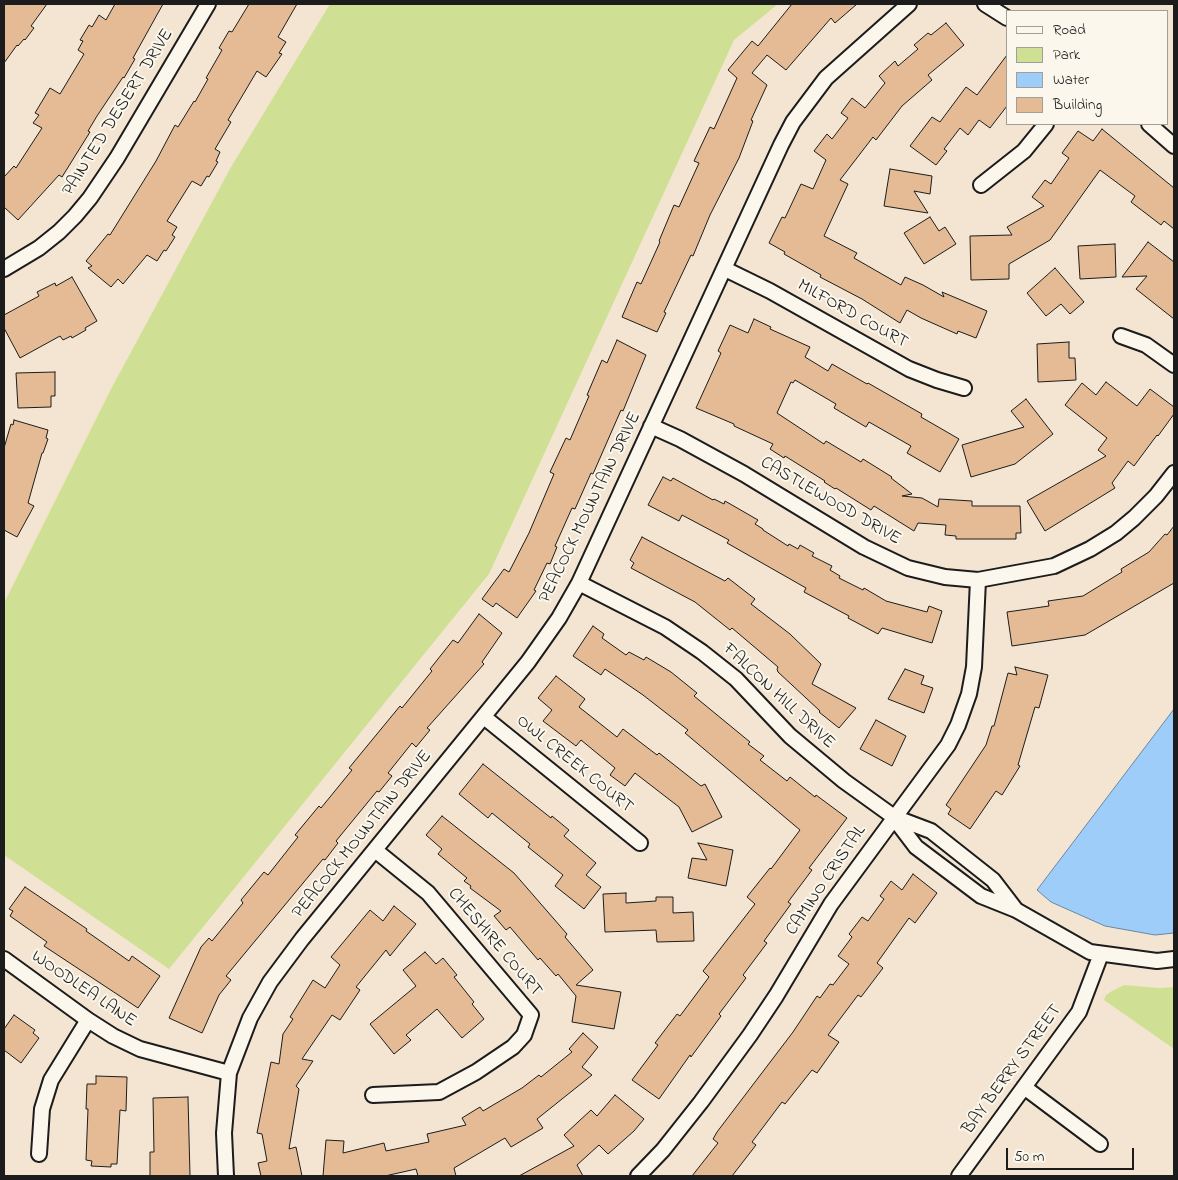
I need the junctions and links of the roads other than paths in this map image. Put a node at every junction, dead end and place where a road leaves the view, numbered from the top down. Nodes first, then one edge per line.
1 (208, 4) edge
2 (909, 4) edge
3 (985, 4) edge
4 (1006, 17) edge
5 (1045, 125) edge
6 (1150, 125) edge
7 (1174, 146) edge
8 (981, 185) dead end
9 (4, 269) edge
10 (725, 269) junction
11 (1120, 336) dead end
12 (1174, 365) edge
13 (964, 388) dead end
14 (651, 426) junction
15 (1174, 473) edge
16 (978, 580) junction
17 (579, 583) junction
18 (484, 717) junction
19 (894, 817) junction
20 (640, 843) dead end
21 (375, 850) junction
22 (1016, 910) junction
23 (1101, 954) junction
24 (4, 959) edge
25 (1174, 959) edge
26 (88, 1020) junction
27 (229, 1073) junction
28 (1024, 1087) junction
29 (374, 1095) dead end
30 (1100, 1144) dead end
31 (39, 1154) dead end
32 (226, 1176) edge
33 (638, 1176) edge
34 (959, 1176) edge

1 - 9 street, PAINTED DESERT DRIVE
2 - 10 street, PEACOCK MOUNTAIN DRIVE
3 - 4 street
5 - 8 street
6 - 7 street
10 - 13 street, MILFORD COURT
10 - 14 street, PEACOCK MOUNTAIN DRIVE
11 - 12 street
14 - 16 street, CASTLEWOOD DRIVE
14 - 17 street, PEACOCK MOUNTAIN DRIVE
15 - 16 street, CASTLEWOOD DRIVE
16 - 19 street, CAMINO CRISTAL
17 - 18 street, PEACOCK MOUNTAIN DRIVE
17 - 19 street, FALCON HILL DRIVE
18 - 20 street, OWL CREEK COURT
18 - 21 street, PEACOCK MOUNTAIN DRIVE
19 - 22 street, FALCON HILL DRIVE
19 - 22 street, FALCON HILL DRIVE
19 - 33 street, CAMINO CRISTAL
21 - 27 street, PEACOCK MOUNTAIN DRIVE
21 - 29 street, CHESHIRE COURT
22 - 23 street, FALCON HILL DRIVE
23 - 25 street, FALCON HILL DRIVE
23 - 28 street, BAY BERRY STREET
24 - 26 street, WOODLEA LANE
26 - 27 street, WOODLEA LANE
26 - 31 street
27 - 32 street, PEACOCK MOUNTAIN DRIVE
28 - 30 street
28 - 34 street, BAY BERRY STREET

